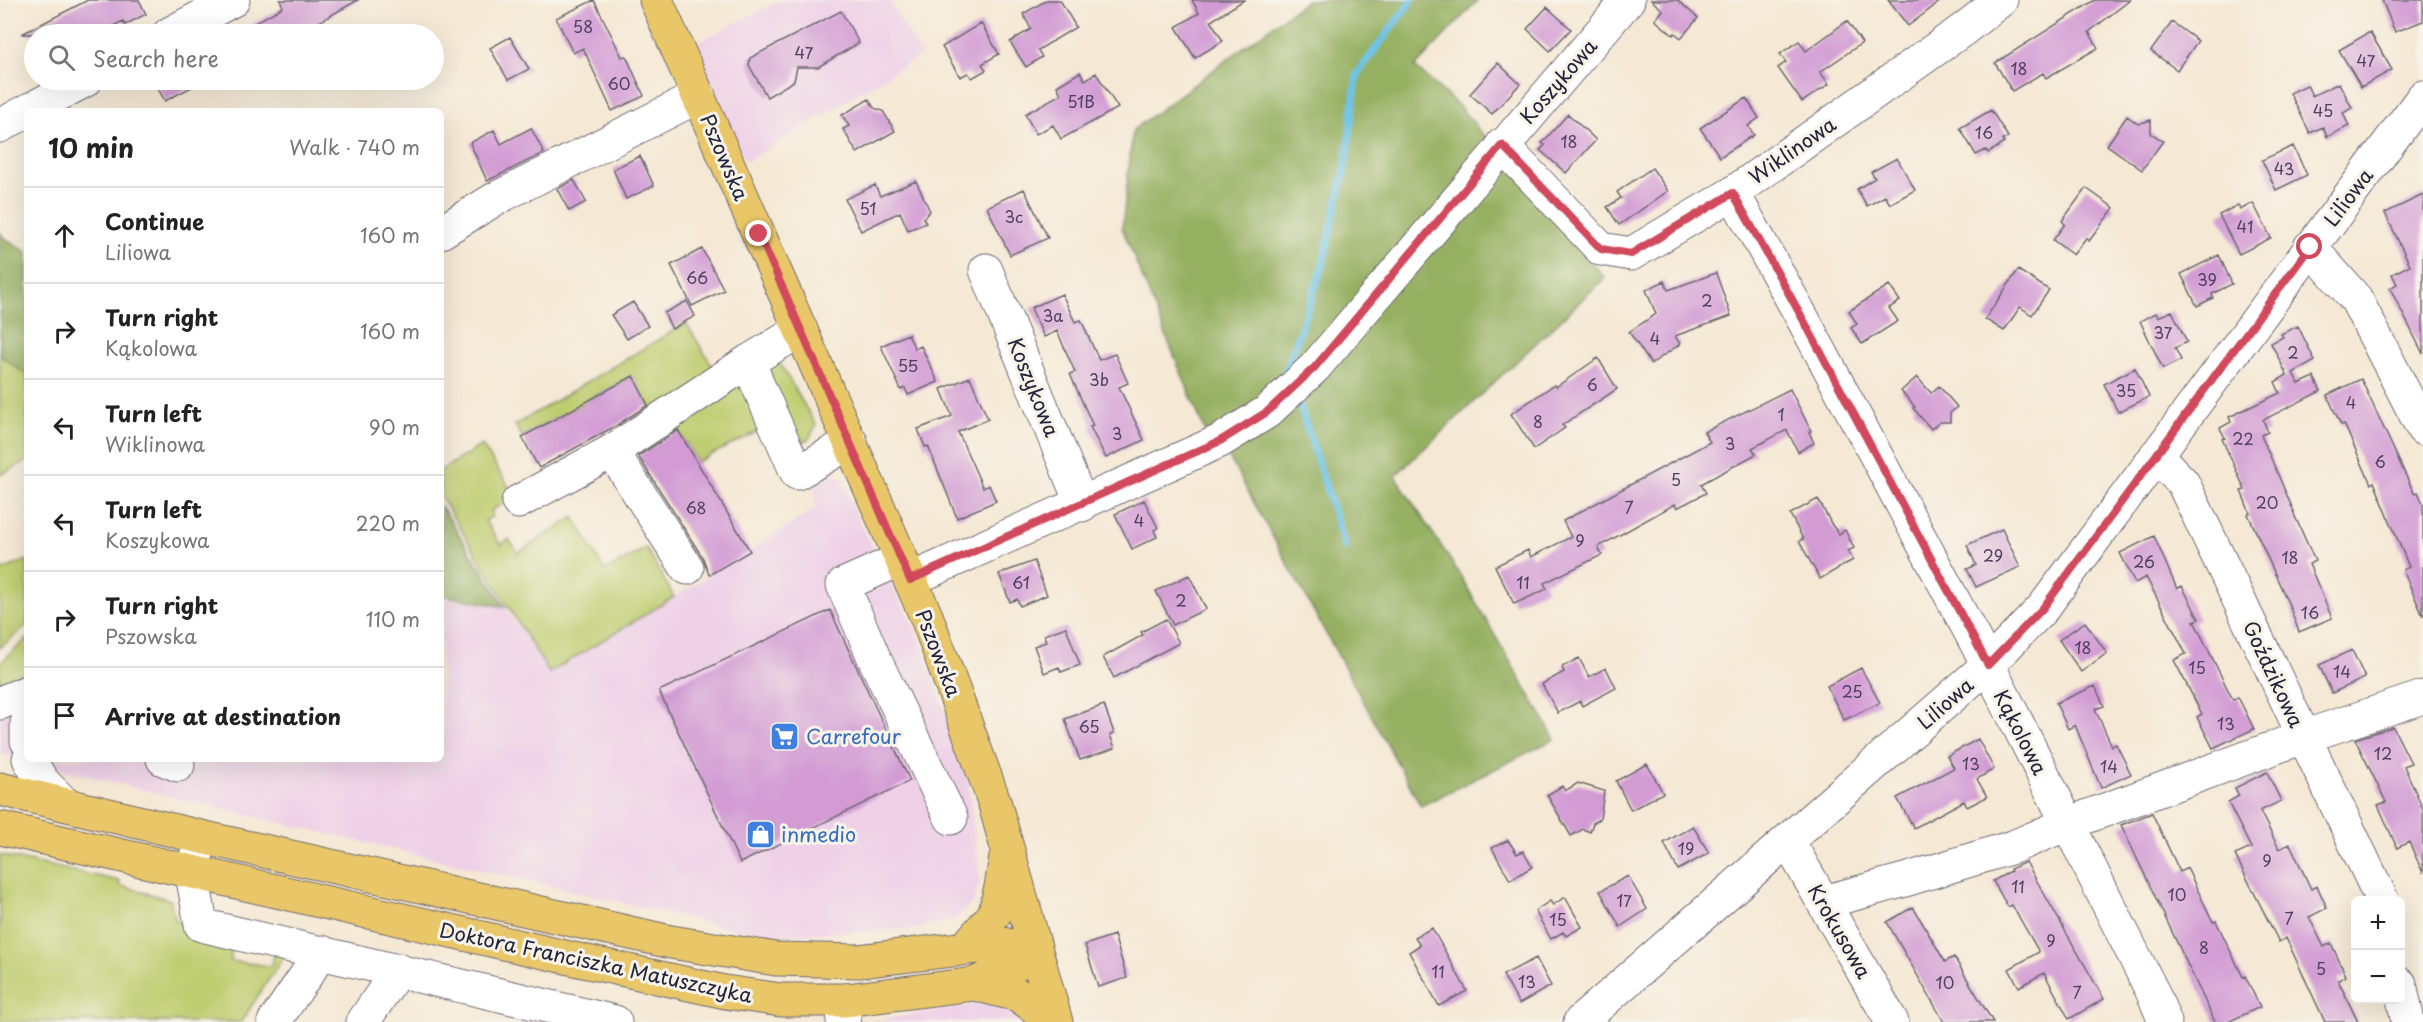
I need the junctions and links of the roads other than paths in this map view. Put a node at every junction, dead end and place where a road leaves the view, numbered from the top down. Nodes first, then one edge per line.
1 (233, 0) edge
2 (656, 0) edge
3 (1628, 0) edge
4 (2001, 0) edge
5 (188, 24) edge
6 (67, 90) edge
7 (699, 96) junction
8 (2423, 97) edge
9 (33, 108) edge
10 (24, 113) edge
11 (0, 126) edge
12 (1502, 145) junction
13 (1733, 193) junction
14 (444, 230) edge
15 (2310, 247) junction
16 (986, 270) dead end
17 (801, 330) junction
18 (749, 361) junction
19 (2423, 429) edge
20 (850, 442) junction
21 (612, 451) junction
22 (2156, 455) junction
23 (518, 502) dead end
24 (1082, 505) junction
25 (687, 568) dead end
26 (905, 569) junction
27 (1988, 665) junction
28 (24, 693) edge
29 (2423, 697) edge
30 (0, 703) edge
31 (2303, 737) junction
32 (31, 762) edge
33 (0, 789) edge
34 (65, 804) junction
35 (951, 818) dead end
36 (2067, 824) junction
37 (0, 828) edge
38 (201, 837) junction
39 (1788, 840) junction
40 (1008, 844) junction
41 (192, 873) junction
42 (2380, 896) edge
43 (1824, 902) junction
44 (965, 948) junction
45 (1036, 951) junction
46 (322, 952) junction
47 (398, 970) junction
48 (974, 984) junction
49 (2405, 1004) edge
50 (522, 1011) edge
51 (844, 1011) edge
52 (274, 1022) edge
53 (363, 1022) edge
54 (615, 1022) edge
55 (1056, 1022) edge
56 (1580, 1022) edge
57 (1892, 1022) edge
58 (2165, 1022) edge
59 (2409, 1022) edge

1 - 5 street
2 - 7 main road, Pszowska
3 - 12 street, Koszykowa
4 - 13 street, Wiklinowa
6 - 9 street
7 - 14 street
7 - 17 main road, Pszowska
8 - 15 street, Liliowa
10 - 11 street
12 - 13 street, Wiklinowa
12 - 24 street, Koszykowa
13 - 27 street, Kąkolowa
15 - 19 street
15 - 22 street, Liliowa
16 - 24 street, Koszykowa
17 - 18 street
17 - 20 main road, Pszowska
18 - 20 street
18 - 21 street
20 - 26 main road, Pszowska
21 - 23 street
21 - 25 street
22 - 27 street, Liliowa
22 - 31 street, Goździkowa
24 - 26 street, Koszykowa
26 - 35 street, Koszykowa
26 - 40 main road, Pszowska
27 - 36 street, Kąkolowa
27 - 39 street, Liliowa
28 - 30 street
29 - 31 street
31 - 36 street
31 - 42 street, Goździkowa
32 - 34 street
33 - 34 main road, Doktora Franciszka Matuszczyka
34 - 38 main road, Doktora Franciszka Matuszczyka
36 - 43 street
36 - 58 street, Kąkolowa
37 - 41 main road, Doktora Franciszka Matuszczyka
38 - 41 street
38 - 44 main road, Doktora Franciszka Matuszczyka
39 - 43 street, Krokusowa
39 - 56 street, Liliowa
40 - 44 main road
40 - 45 main road, Pszowska
41 - 46 street
41 - 51 main road, Doktora Franciszka Matuszczyka
43 - 57 street, Krokusowa
44 - 45 main road, Doktora Franciszka Matuszczyka
45 - 48 main road, Doktora Franciszka Matuszczyka
45 - 55 main road, Pszowska
46 - 47 street
46 - 52 street
47 - 50 street
47 - 53 street
48 - 51 main road, Doktora Franciszka Matuszczyka
48 - 55 main road
49 - 59 street
50 - 54 street

